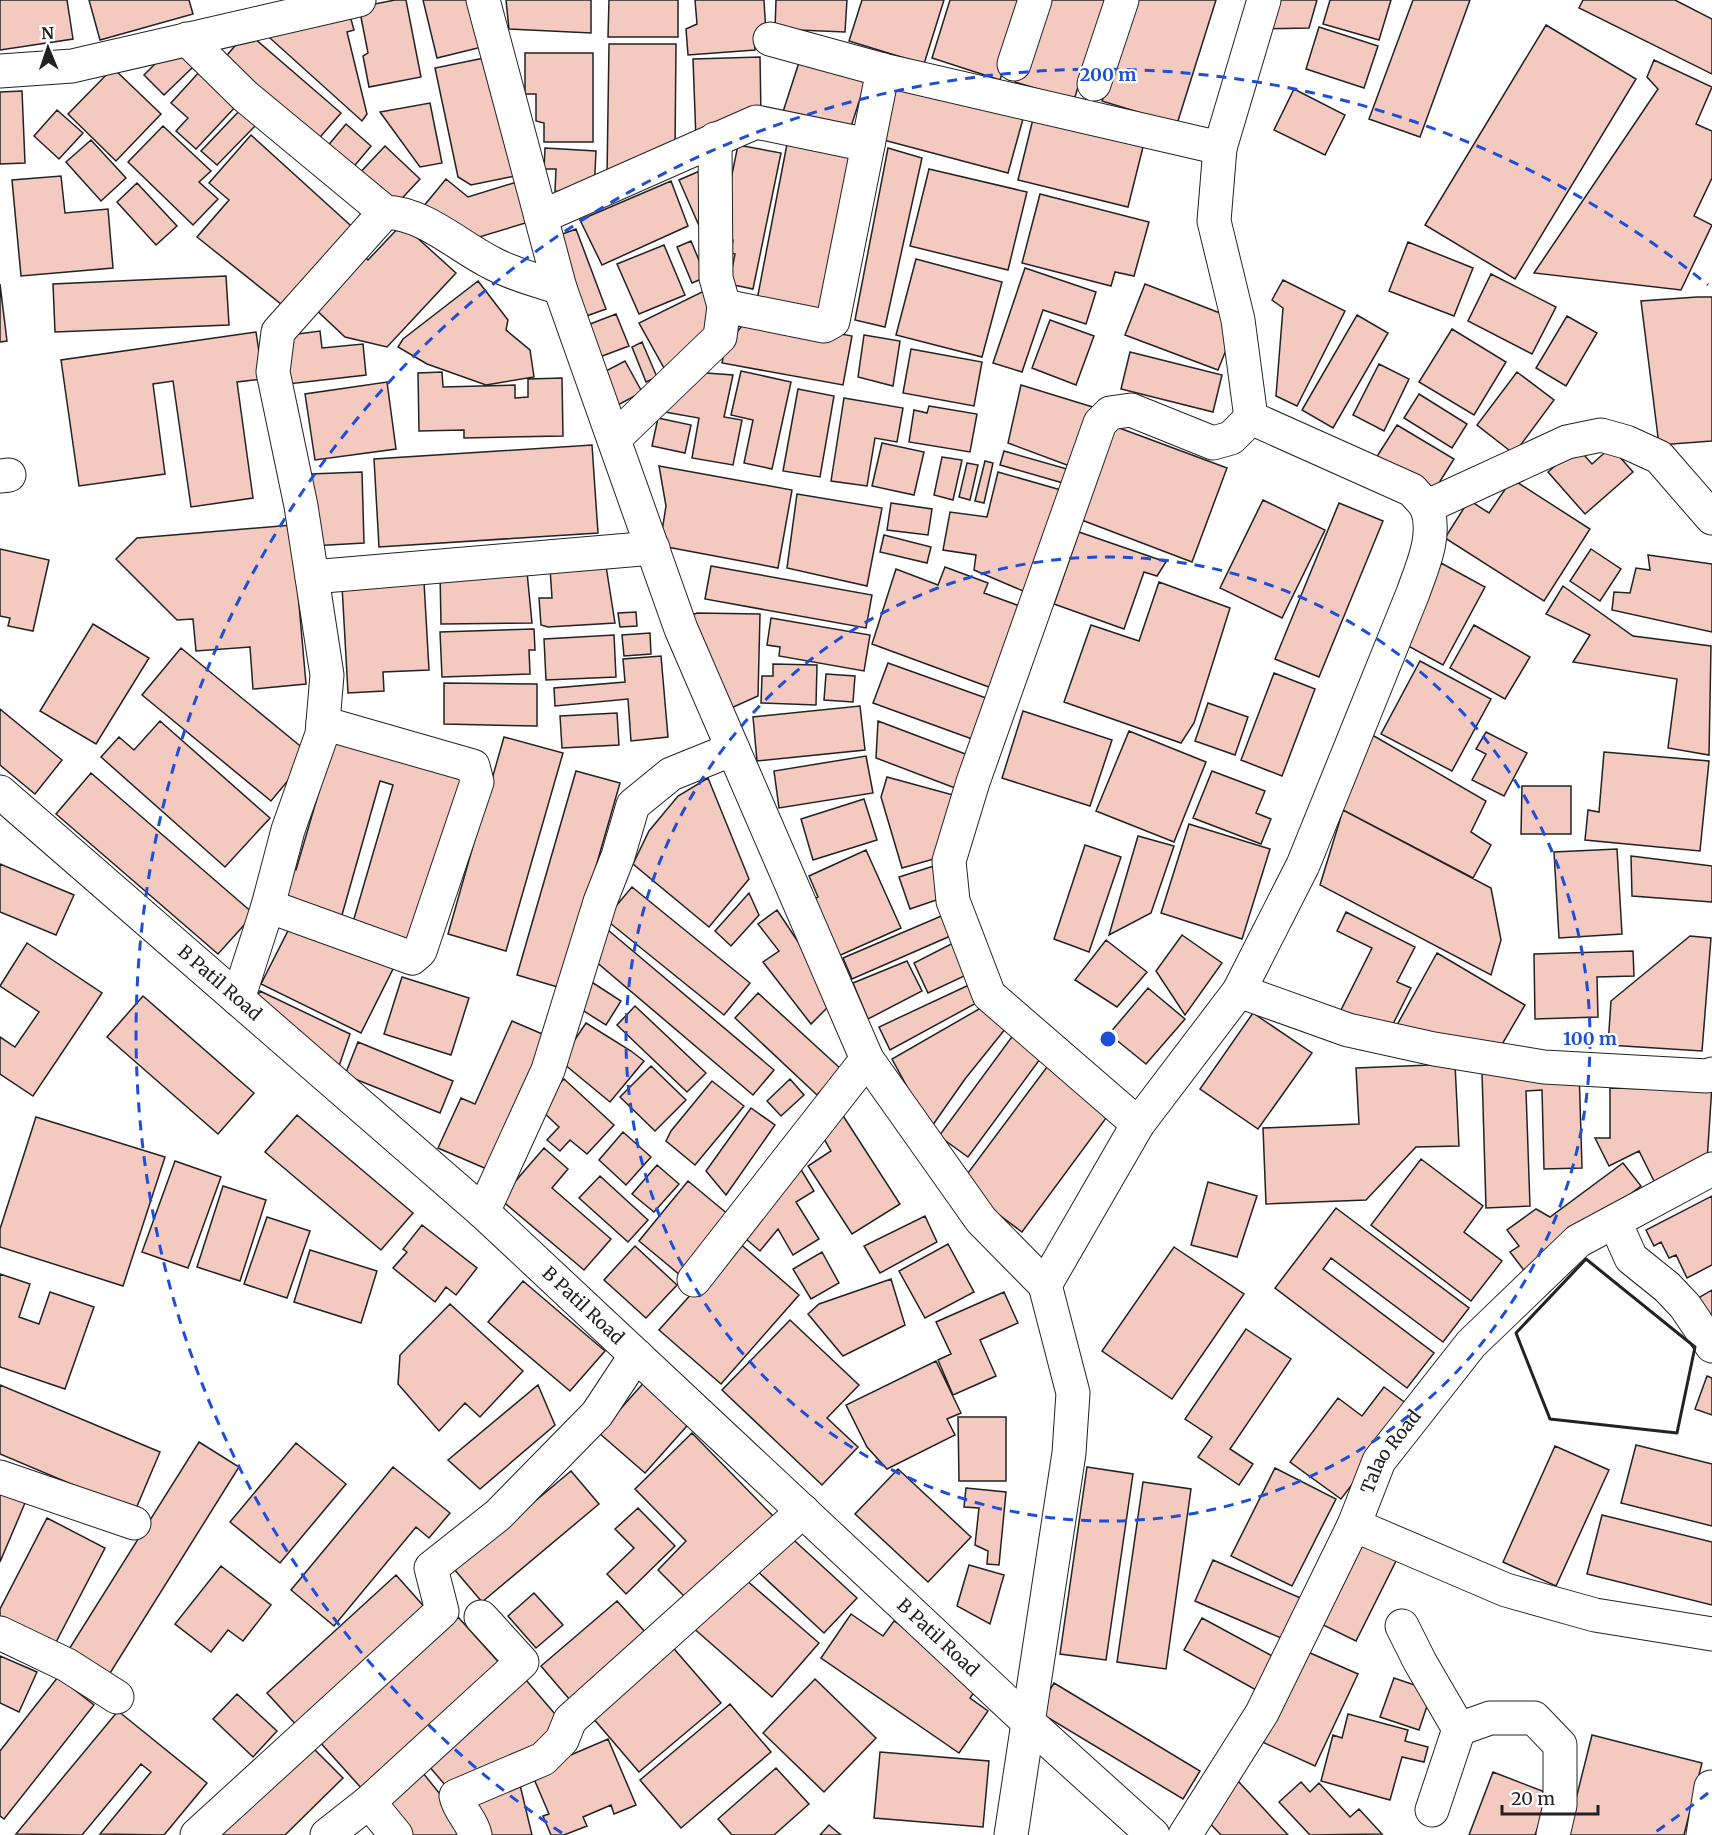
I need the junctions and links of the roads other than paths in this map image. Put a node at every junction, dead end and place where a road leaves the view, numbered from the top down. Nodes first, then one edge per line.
1 (359, 0) edge
2 (483, 0) edge
3 (1035, 0) edge
4 (1122, 0) edge
5 (1264, 0) edge
6 (187, 39) junction
7 (770, 39) dead end
8 (1014, 64) dead end
9 (883, 70) junction
10 (0, 71) edge
11 (1094, 84) dead end
12 (715, 139) junction
13 (868, 144) junction
14 (1220, 148) junction
15 (385, 212) junction
16 (541, 217) junction
17 (561, 288) junction
18 (724, 306) junction
19 (1251, 418) junction
20 (614, 438) junction
21 (1426, 507) junction
22 (1712, 518) edge
23 (653, 548) junction
24 (312, 577) junction
25 (323, 723) junction
26 (733, 749) junction
27 (0, 792) edge
28 (268, 906) junction
29 (1239, 991) junction
30 (238, 999) junction
31 (867, 1059) junction
32 (1712, 1074) edge
33 (1138, 1124) junction
34 (1712, 1169) edge
35 (483, 1212) junction
36 (1615, 1222) junction
37 (694, 1280) dead end
38 (1045, 1285) junction
39 (1712, 1346) edge
40 (636, 1355) junction
41 (0, 1477) edge
42 (803, 1511) junction
43 (134, 1523) dead end
44 (1354, 1525) junction
45 (481, 1617) dead end
46 (1402, 1626) dead end
47 (0, 1633) edge
48 (1712, 1634) edge
49 (117, 1697) dead end
50 (1029, 1723) junction
51 (1459, 1730) junction
52 (1711, 1787) edge
53 (369, 1802) junction
54 (1432, 1810) dead end
55 (197, 1835) edge
56 (327, 1835) edge
57 (396, 1835) edge
58 (475, 1835) edge
59 (1011, 1835) edge
60 (1153, 1835) edge
61 (1185, 1835) edge
62 (1552, 1835) edge
63 (1703, 1835) edge

1 - 6 street
2 - 16 street
3 - 8 street
4 - 11 street
5 - 14 street
6 - 10 street
6 - 15 street
7 - 9 street
9 - 13 street
9 - 14 street
12 - 13 street
12 - 16 street
12 - 18 street
13 - 18 street
14 - 19 street
15 - 17 street
15 - 24 street
16 - 17 street
17 - 20 street
18 - 20 street
19 - 21 street
19 - 33 street
20 - 23 street
21 - 22 street
21 - 29 street
23 - 24 street
23 - 26 street
24 - 25 street
25 - 28 street
25 - 28 street
26 - 31 street
26 - 35 street
27 - 30 street, B Patil Road
28 - 30 street
29 - 32 street
29 - 33 street
30 - 35 street, B Patil Road
31 - 37 street
31 - 38 street
33 - 38 street
34 - 36 street, Talao Road
35 - 40 street, B Patil Road
36 - 39 street
36 - 44 street, Talao Road
38 - 50 street
40 - 42 street, B Patil Road
40 - 55 street
41 - 43 street
42 - 50 street, B Patil Road
42 - 58 street
44 - 48 street
44 - 61 street, Talao Road
45 - 53 street
46 - 51 street
47 - 49 street
50 - 59 street
50 - 60 street, B Patil Road
51 - 54 street
51 - 62 street
52 - 63 street
53 - 56 street
53 - 57 street

